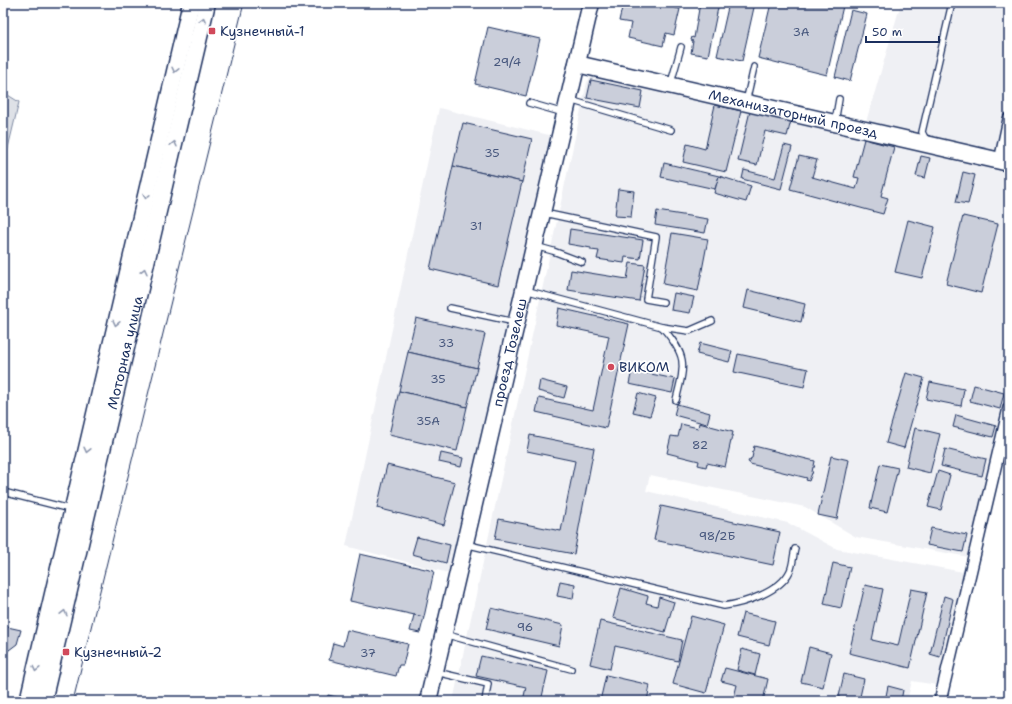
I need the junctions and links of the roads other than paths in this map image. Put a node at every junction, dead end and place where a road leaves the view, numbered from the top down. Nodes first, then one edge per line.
1 (191, 3) edge
2 (207, 3) edge
3 (591, 3) edge
4 (952, 3) edge
5 (681, 47) dead end
6 (577, 64) junction
7 (754, 68) dead end
8 (670, 85) junction
9 (839, 99) dead end
10 (529, 103) dead end
11 (746, 103) junction
12 (567, 107) junction
13 (1009, 119) edge
14 (834, 123) junction
15 (671, 130) dead end
16 (928, 145) junction
17 (1004, 162) edge
18 (542, 212) junction
19 (534, 246) junction
20 (582, 262) dead end
21 (132, 288) junction
22 (524, 290) junction
23 (663, 302) dead end
24 (450, 308) dead end
25 (712, 321) dead end
26 (517, 322) junction
27 (662, 327) junction
28 (676, 400) dead end
29 (1009, 408) edge
30 (3, 492) edge
31 (73, 510) junction
32 (465, 544) junction
33 (795, 550) dead end
34 (444, 634) junction
35 (571, 669) dead end
36 (435, 672) junction
37 (28, 701) edge
38 (43, 701) edge
39 (428, 701) edge
40 (485, 701) edge
41 (940, 701) edge

1 -> 21 main road, Моторная улица
21 -> 2 main road, Моторная улица
3 - 6 main road, проезд Тозелеш
4 - 16 lane
5 - 8 lane
6 - 8 main road, Механизаторный проезд
6 - 12 main road, проезд Тозелеш
7 - 11 lane
8 - 11 main road, Механизаторный проезд
9 - 14 lane
10 - 12 lane
11 - 14 main road, Механизаторный проезд
12 - 15 lane
12 - 18 main road, проезд Тозелеш
13 - 17 street
14 - 16 main road, Механизаторный проезд
16 - 17 main road, Механизаторный проезд
18 - 19 main road, проезд Тозелеш
18 - 23 lane
19 - 20 lane
19 - 22 main road, проезд Тозелеш
21 -> 31 main road, Моторная улица
38 -> 21 main road, Моторная улица
22 - 26 main road, проезд Тозелеш
22 - 27 lane
24 - 26 lane
25 - 27 lane
26 - 32 main road, проезд Тозелеш
27 - 28 lane
29 - 41 street
30 - 31 lane
31 -> 37 main road, Моторная улица
32 - 33 lane
32 - 34 main road, проезд Тозелеш
34 - 35 lane
34 - 36 main road, проезд Тозелеш
36 - 39 main road, проезд Тозелеш
36 - 40 lane

